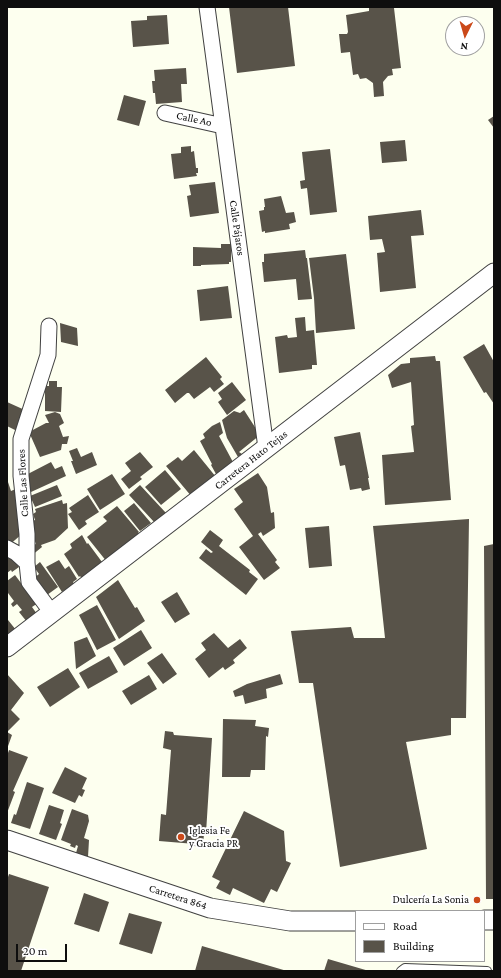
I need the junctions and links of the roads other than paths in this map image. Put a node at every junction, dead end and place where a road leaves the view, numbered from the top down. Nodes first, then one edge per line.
1 (207, 7) edge
2 (165, 113) dead end
3 (223, 126) junction
4 (494, 273) edge
5 (49, 326) dead end
6 (266, 448) junction
7 (7, 548) edge
8 (26, 563) junction
9 (52, 613) junction
10 (7, 647) edge
11 (7, 840) edge
12 (355, 921) edge
13 (444, 970) edge
14 (494, 970) edge
15 (401, 971) edge
16 (487, 971) edge

1 - 3 street, Calle Pájaros
2 - 3 street, Calle Ao
3 - 6 street, Calle Pájaros
4 - 6 street, Carretera Hato Tejas
5 - 8 street, Calle Las Flores
6 - 9 street, Carretera Hato Tejas
7 - 8 street
8 - 9 street, Calle Las Flores
9 - 10 street, Carretera Hato Tejas
11 - 12 street, Carretera 864
13 - 15 lane
13 - 16 lane
14 - 16 lane

